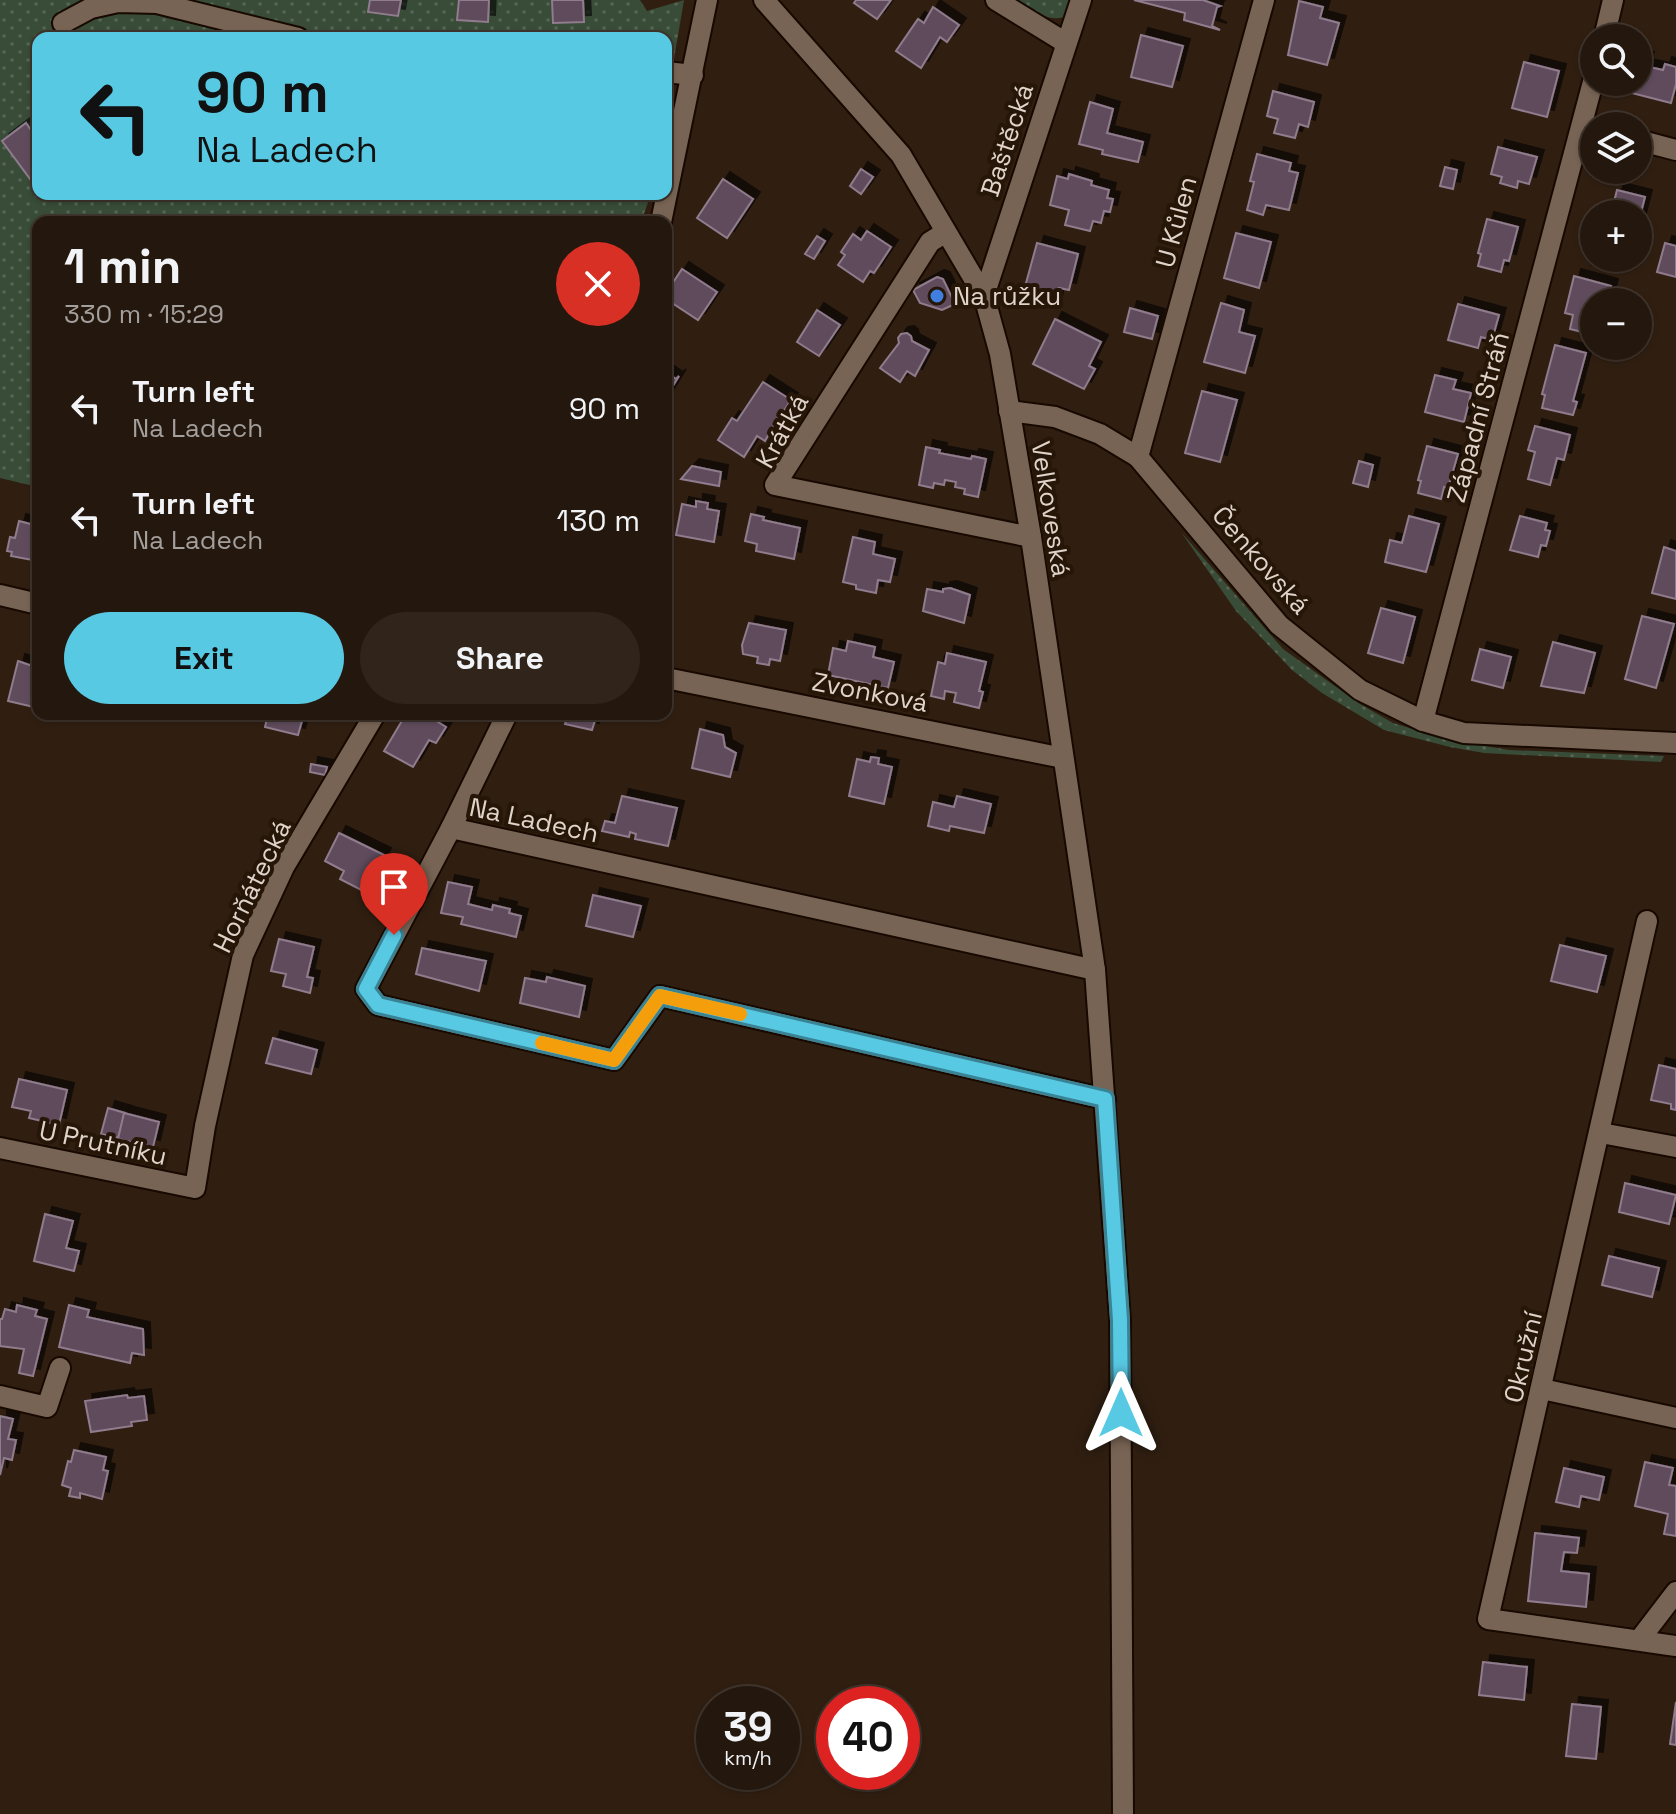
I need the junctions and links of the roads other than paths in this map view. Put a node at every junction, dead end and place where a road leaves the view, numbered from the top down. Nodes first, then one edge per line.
1 (707, 0) edge
2 (764, 0) edge
3 (996, 0) edge
4 (1081, 0) edge
5 (1264, 0) edge
6 (1613, 0) edge
7 (63, 23) dead end
8 (1607, 24) edge
9 (274, 32) edge
10 (1066, 43) junction
11 (672, 73) edge
12 (693, 75) junction
13 (1652, 144) edge
14 (1676, 150) edge
15 (1580, 156) edge
16 (672, 171) edge
17 (946, 232) junction
18 (984, 296) junction
19 (1009, 411) junction
20 (1138, 457) junction
21 (1031, 537) junction
22 (0, 595) edge
23 (32, 603) edge
24 (672, 679) edge
25 (371, 720) edge
26 (504, 720) edge
27 (1423, 721) junction
28 (1676, 743) edge
29 (1063, 758) junction
30 (451, 828) junction
31 (1647, 921) dead end
32 (1095, 970) junction
33 (1105, 1099) junction
34 (1601, 1133) junction
35 (1676, 1147) edge
36 (0, 1148) edge
37 (195, 1188) joint
38 (60, 1368) dead end
39 (1542, 1389) junction
40 (0, 1396) edge
41 (1676, 1418) edge
42 (1676, 1592) edge
43 (1640, 1639) junction
44 (1676, 1646) edge
45 (1123, 1814) edge

1 - 12 street
2 - 17 street, Velkoveská
3 - 10 street
4 - 10 street, Baštěcká
5 - 20 street, U Kůlen
6 - 8 street
7 - 9 street
10 - 18 street, Baštěcká
11 - 12 street
12 - 16 street
13 - 14 street
15 - 27 street, Západní Stráň
17 - 18 street, Velkoveská
17 - 21 street, Krátká
18 - 19 street, Velkoveská
19 - 20 street, Čenkovská
19 - 21 street, Velkoveská
20 - 27 street, Čenkovská
21 - 29 street, Velkoveská
22 - 23 street
24 - 29 street, Zvonková
25 - 37 street, Horňátecká
26 - 30 street
27 - 28 street, Čenkovská
29 - 32 street, Velkoveská
30 - 32 street, Na Ladech
30 - 33 street, Na Ladech
31 - 34 street, Okružní
32 - 33 street, Velkoveská
33 - 45 street, Velkoveská
34 - 35 street
34 - 39 street, Okružní
36 - 37 street, U Prutníku
38 - 40 street
39 - 41 street
39 - 43 street, Okružní
42 - 43 street
43 - 44 street, Okružní

